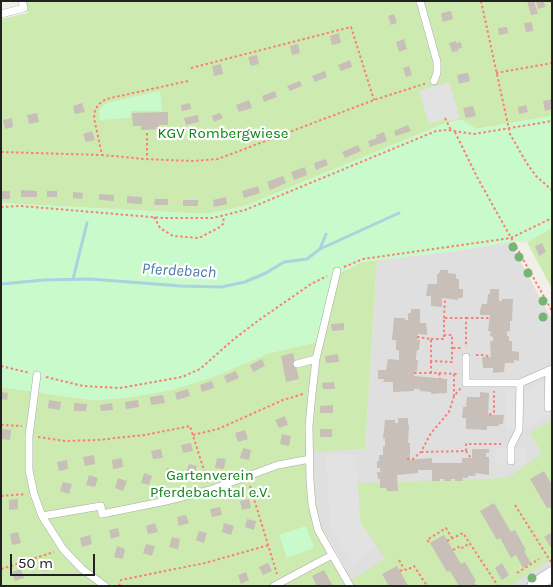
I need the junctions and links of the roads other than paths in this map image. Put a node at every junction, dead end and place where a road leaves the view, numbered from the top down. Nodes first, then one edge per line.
1 (22, 1) edge
2 (420, 1) edge
3 (1, 14) edge
4 (434, 81) road end
5 (337, 271) dead end
6 (466, 357) road end
7 (316, 359) junction
8 (297, 364) dead end
9 (550, 369) edge
10 (37, 375) road end
11 (520, 384) junction
12 (548, 408) dead end
13 (310, 458) junction
14 (511, 461) dead end
15 (42, 516) junction
16 (332, 555) junction
17 (552, 574) edge
18 (277, 584) edge
19 (105, 586) edge
20 (350, 586) edge
21 (534, 586) edge

1 - 3 lane
2 - 4 lane
5 - 7 lane
6 - 11 lane
7 - 8 lane
7 - 13 lane
9 - 11 lane
9 - 12 lane
10 - 15 lane
11 - 14 lane
13 - 15 lane
13 - 16 lane
15 - 19 lane
16 - 18 lane
16 - 20 lane
17 - 21 street

